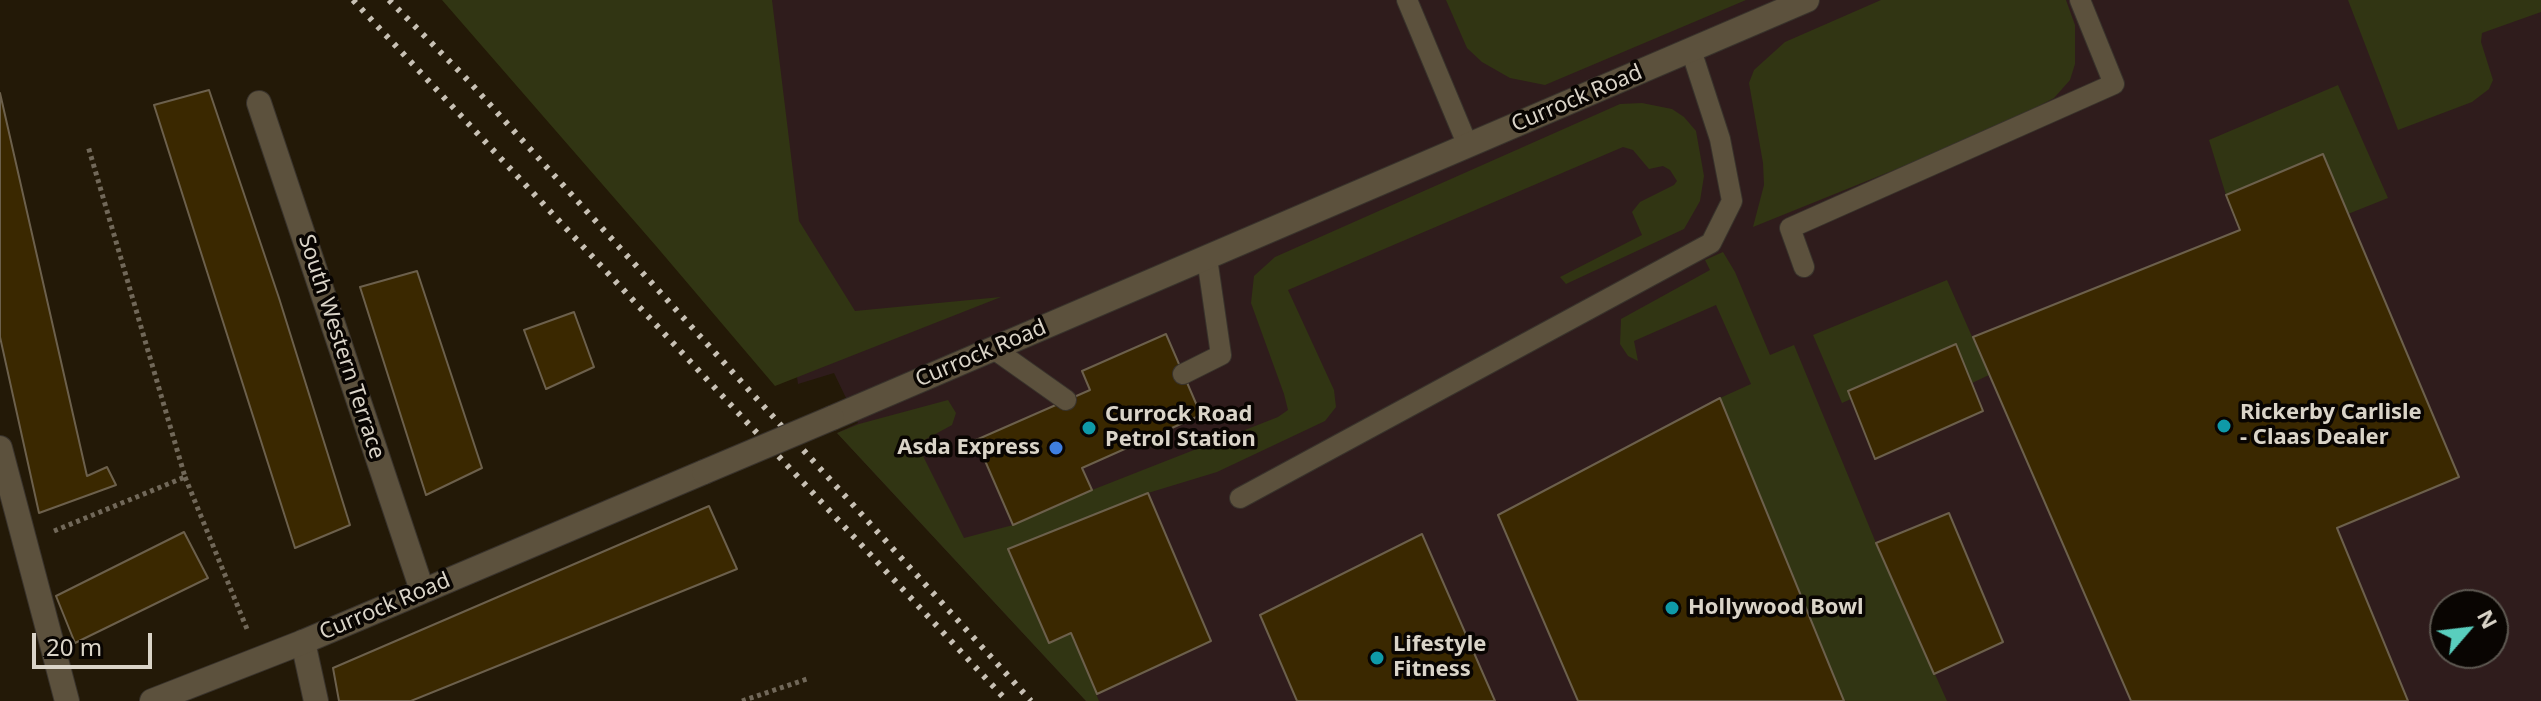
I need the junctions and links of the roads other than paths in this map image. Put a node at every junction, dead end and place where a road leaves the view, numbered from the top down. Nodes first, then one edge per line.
1 (1407, 0) edge
2 (1807, 0) edge
3 (2080, 0) edge
4 (1691, 50) junction
5 (259, 103) dead end
6 (1468, 146) junction
7 (1207, 258) junction
8 (1804, 267) dead end
9 (994, 349) junction
10 (1183, 374) dead end
11 (1066, 400) dead end
12 (0, 448) edge
13 (1240, 498) dead end
14 (422, 590) junction
15 (303, 642) junction
16 (67, 701) edge
17 (152, 701) edge
18 (316, 701) edge

1 - 6 lane
2 - 4 street, Currock Road
3 - 8 lane
4 - 6 street, Currock Road
4 - 13 lane
5 - 14 street, South Western Terrace
6 - 7 street, Currock Road
7 - 9 street, Currock Road
7 - 10 lane
9 - 11 lane
9 - 14 street, Currock Road, bridge
12 - 16 street
14 - 15 street, Currock Road
15 - 17 street, Currock Road
15 - 18 street

